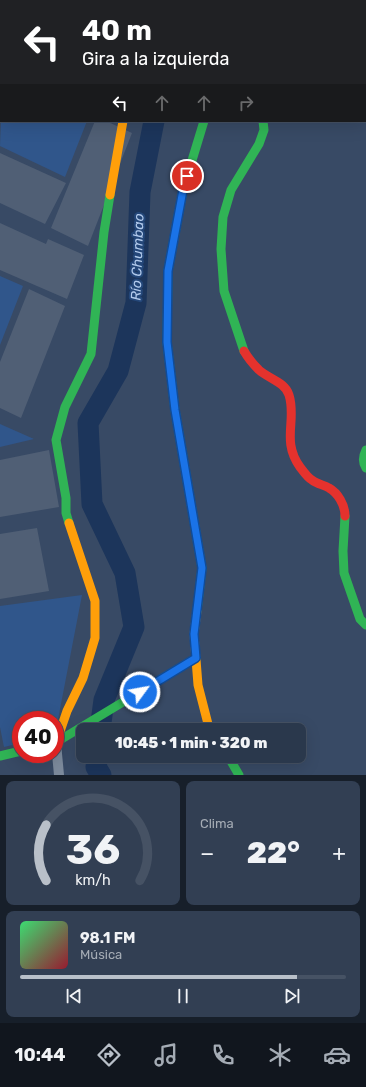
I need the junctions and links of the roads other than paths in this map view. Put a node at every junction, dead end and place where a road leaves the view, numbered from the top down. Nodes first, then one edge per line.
1 (123, 122) edge
2 (204, 122) edge
3 (263, 122) edge
4 (366, 450) edge
5 (366, 468) edge
6 (366, 625) edge
7 (196, 658) junction
8 (208, 723) edge
9 (64, 725) edge
10 (64, 739) edge
11 (12, 754) edge
12 (0, 756) edge
13 (59, 763) edge
14 (232, 763) edge
15 (59, 775) edge
16 (239, 775) edge

1 - 9 street
2 - 7 street
3 - 6 street
4 - 5 street
7 - 8 street
7 - 10 street
11 - 12 street
13 - 15 street
14 - 16 street

